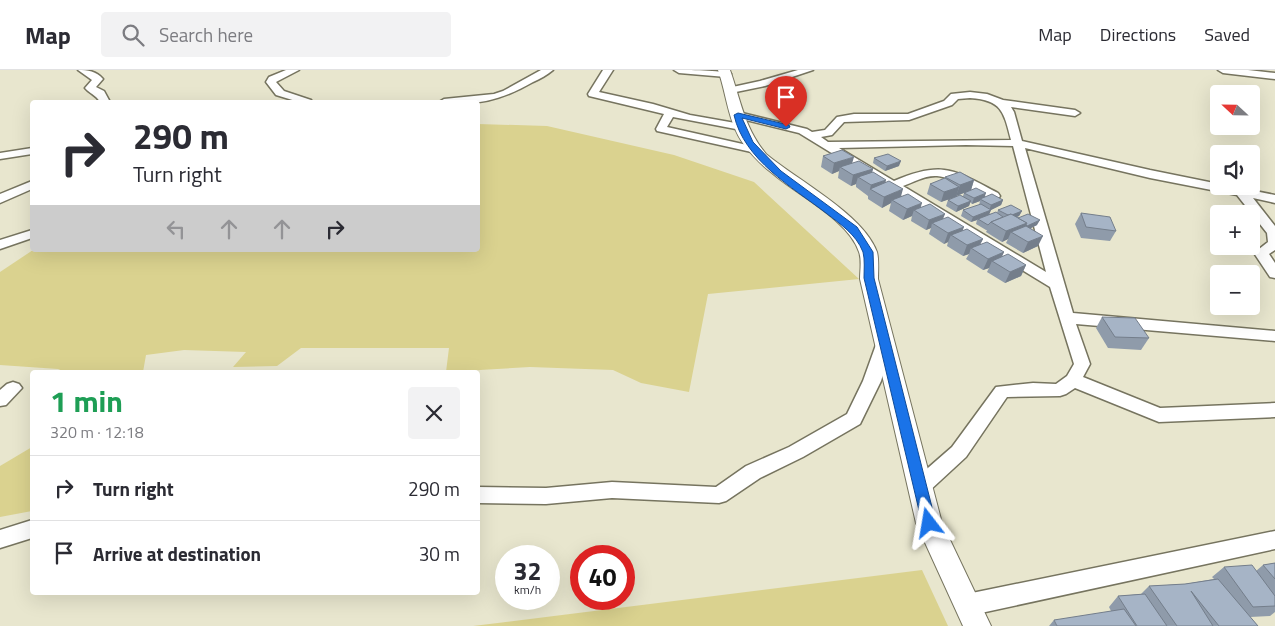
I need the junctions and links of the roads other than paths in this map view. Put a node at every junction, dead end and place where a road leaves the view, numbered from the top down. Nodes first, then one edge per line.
1 (83, 70) edge
2 (294, 70) edge
3 (548, 70) edge
4 (608, 70) edge
5 (679, 70) edge
6 (808, 70) edge
7 (1223, 70) edge
8 (1275, 76) edge
9 (727, 78) edge
10 (104, 100) edge
11 (302, 100) edge
12 (464, 100) edge
13 (1001, 103) junction
14 (670, 112) junction
15 (1075, 113) dead end
16 (739, 121) junction
17 (810, 135) junction
18 (1018, 143) junction
19 (826, 145) junction
20 (30, 150) edge
21 (756, 150) junction
22 (0, 156) edge
23 (30, 186) edge
24 (893, 186) junction
25 (1210, 186) edge
26 (1243, 195) edge
27 (1256, 195) edge
28 (994, 196) edge
29 (0, 199) edge
30 (1275, 199) edge
31 (30, 235) edge
32 (0, 245) edge
33 (1275, 274) edge
34 (1057, 285) junction
35 (1067, 318) junction
36 (1275, 336) edge
37 (885, 342) junction
38 (1073, 380) junction
39 (13, 388) dead end
40 (0, 400) edge
41 (1275, 410) edge
42 (920, 488) junction
43 (480, 496) edge
44 (30, 530) edge
45 (0, 539) edge
46 (1275, 540) edge
47 (967, 605) junction
48 (977, 626) edge

1 - 10 street
2 - 11 street
3 - 12 street
4 - 14 street
5 - 9 street
6 - 9 street
7 - 8 street
9 - 16 street
13 - 15 street
13 - 17 street
13 - 18 street
14 - 16 street
14 - 21 street
16 - 17 street
16 - 21 street
17 - 19 street
18 - 19 street
18 - 25 street
18 - 34 street
19 - 24 street
20 - 22 street
21 - 37 street
23 - 29 street
24 - 28 street
24 - 34 street
26 - 33 street
27 - 30 street
31 - 32 street
34 - 35 street
35 - 36 street
35 - 38 street
37 - 42 street
37 - 43 street
38 - 41 street
38 - 42 street
39 - 40 street
42 - 47 street
44 - 45 street
46 - 47 street
47 - 48 street

